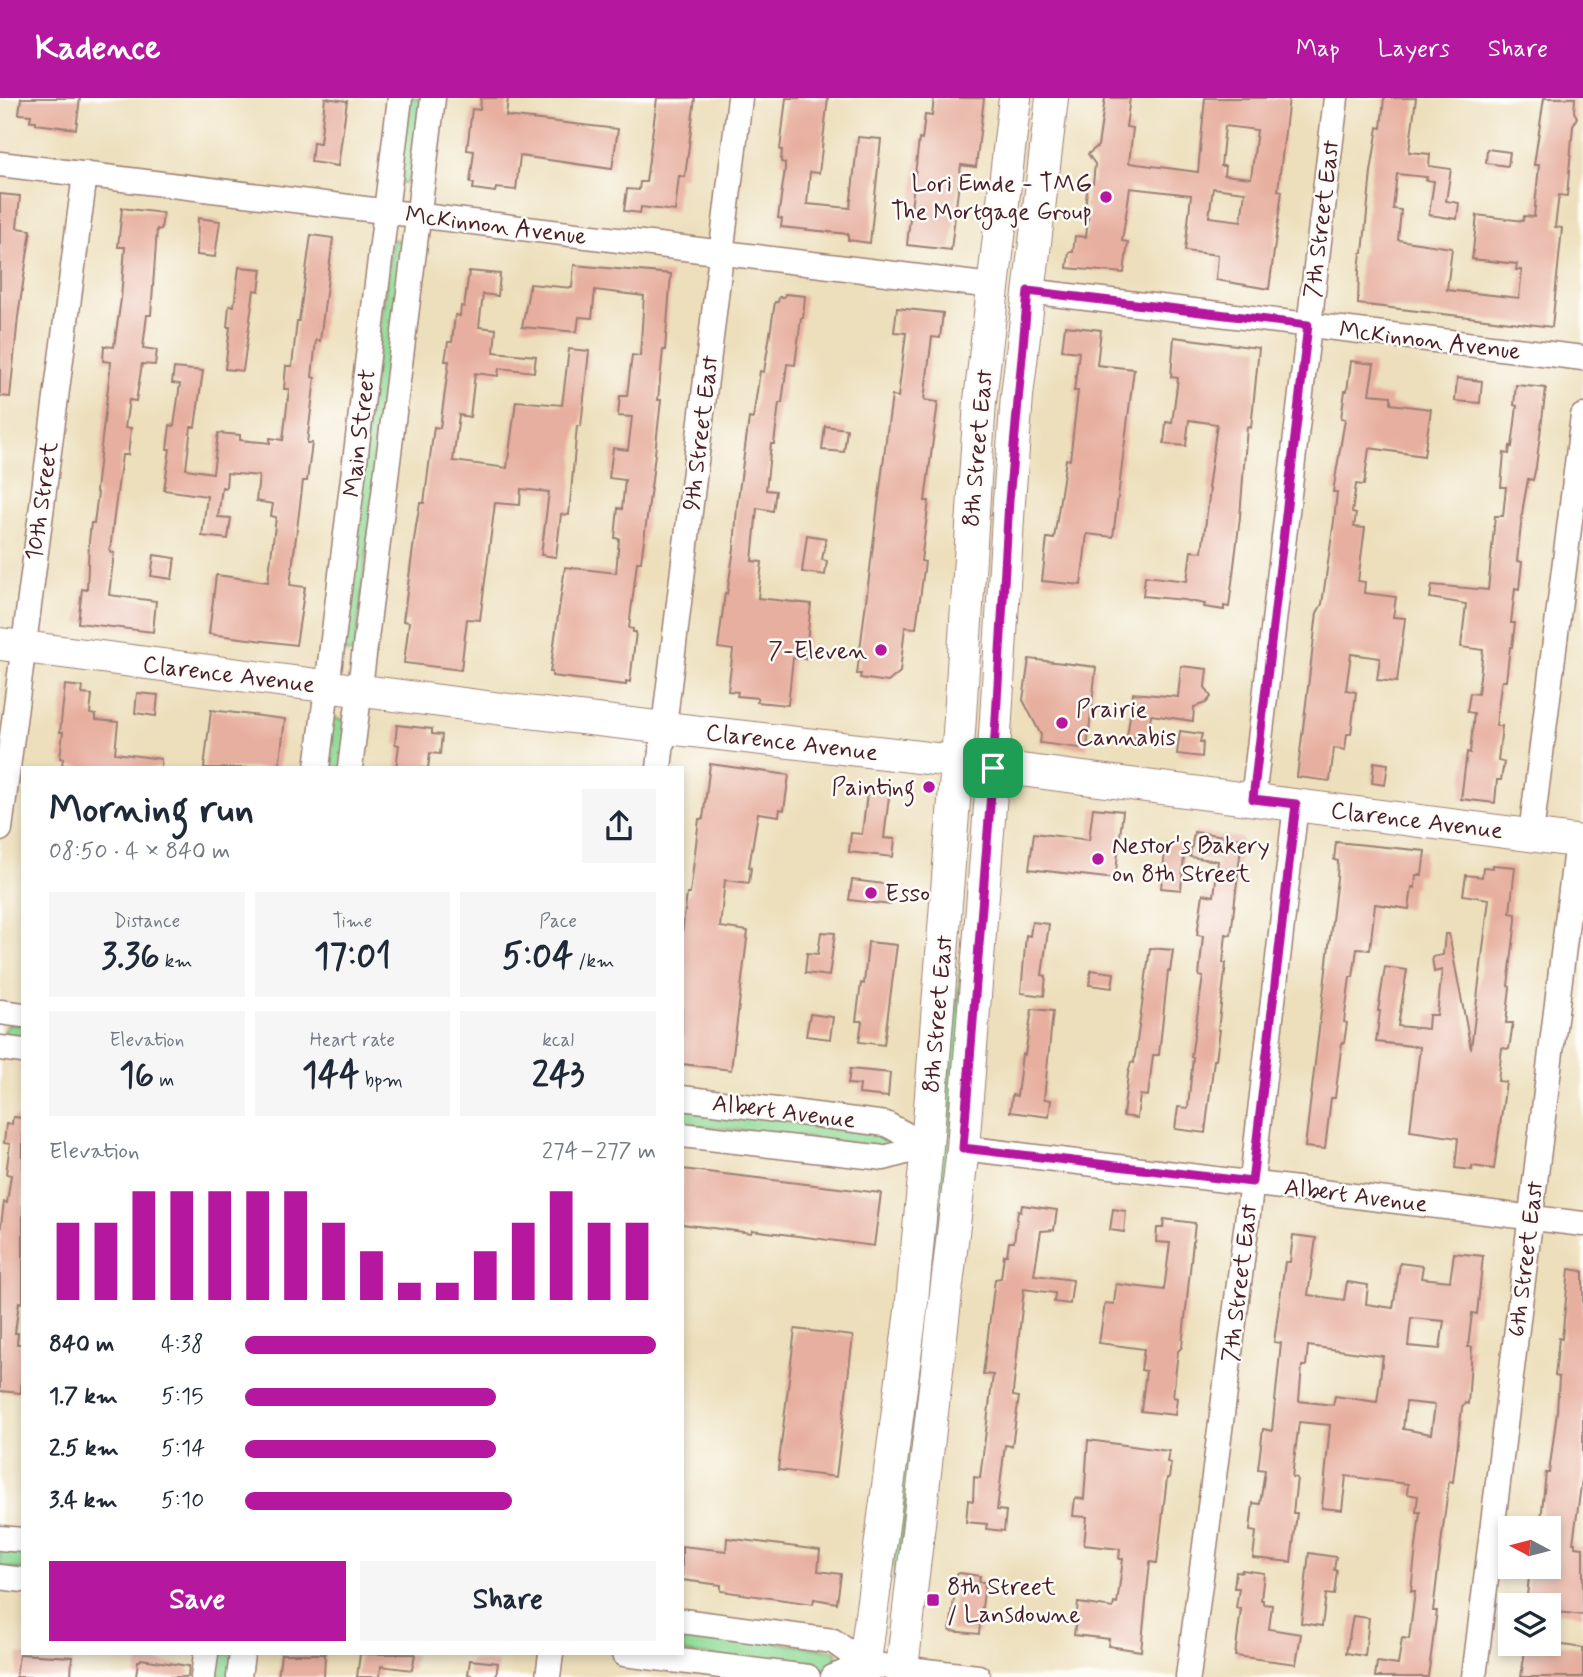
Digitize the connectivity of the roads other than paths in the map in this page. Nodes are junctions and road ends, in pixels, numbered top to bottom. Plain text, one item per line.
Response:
1 (400, 98) edge
2 (433, 98) edge
3 (740, 98) edge
4 (1015, 98) edge
5 (1052, 98) edge
6 (1336, 98) edge
7 (0, 164) edge
8 (85, 174) junction
9 (386, 211) junction
10 (418, 214) junction
11 (721, 252) junction
12 (992, 286) junction
13 (1028, 291) junction
14 (1308, 325) junction
15 (1583, 358) edge
16 (1583, 416) edge
17 (11, 646) edge
18 (327, 687) junction
19 (359, 690) junction
20 (664, 727) junction
21 (957, 762) junction
22 (317, 766) edge
23 (350, 766) edge
24 (659, 766) edge
25 (993, 768) junction
26 (1253, 799) junction
27 (1296, 804) junction
28 (0, 828) edge
29 (1531, 834) junction
30 (1580, 841) edge
31 (0, 1012) edge
32 (21, 1015) edge
33 (0, 1048) edge
34 (21, 1051) edge
35 (684, 1098) edge
36 (684, 1135) edge
37 (927, 1146) junction
38 (963, 1148) junction
39 (1252, 1182) junction
40 (1530, 1218) junction
41 (1583, 1224) edge
42 (0, 1538) edge
43 (21, 1541) edge
44 (0, 1577) edge
45 (21, 1580) edge
46 (684, 1622) edge
47 (206, 1655) edge
48 (242, 1655) edge
49 (551, 1655) edge
50 (632, 1655) edge
51 (864, 1670) edge
52 (902, 1672) edge
53 (203, 1677) edge
54 (239, 1677) edge
55 (548, 1677) edge
56 (808, 1677) edge
57 (833, 1677) edge
58 (978, 1677) edge
59 (1188, 1677) edge
60 (1474, 1677) edge

1 - 9 street, Main Street
2 - 10 street, Main Street
3 - 11 street, 9th Street East
4 - 12 main road, 8th Street East
5 - 13 main road, 8th Street East
6 - 14 street, 7th Street East
7 - 8 street, McKinnon Avenue
8 - 9 street, McKinnon Avenue
8 - 17 street, 10th Street
9 - 10 street, McKinnon Avenue
9 - 18 street, Main Street
10 - 11 street, McKinnon Avenue
10 - 19 street, Main Street
11 - 12 street, McKinnon Avenue
11 - 20 street, 9th Street East
12 - 21 main road, 8th Street East
13 - 14 street, McKinnon Avenue
13 - 25 main road, 8th Street East
14 - 15 street, McKinnon Avenue
14 - 26 street, 7th Street East
16 - 29 street
17 - 18 main road, Clarence Avenue
17 - 28 street, 10th Street
18 - 19 main road, Clarence Avenue
18 - 22 street, Main Street
19 - 20 main road, Clarence Avenue
19 - 23 street, Main Street
20 - 21 main road, Clarence Avenue
20 - 24 street, 9th Street East
21 - 25 main road, Clarence Avenue
21 - 37 main road, 8th Street East
25 - 26 main road, Clarence Avenue
25 - 38 main road, 8th Street East
26 - 27 main road, Clarence Avenue
27 - 29 main road, Clarence Avenue
27 - 39 street, 7th Street East
29 - 30 main road, Clarence Avenue
30 - 40 street, 6th Street East
31 - 32 street
33 - 34 street
35 - 37 street, Albert Avenue
36 - 37 street, Albert Avenue
37 - 51 main road, 8th Street East
38 - 39 street, Albert Avenue
38 - 52 main road, 8th Street East
39 - 40 street, Albert Avenue
39 - 59 street, 7th Street East
40 - 41 street, Albert Avenue
40 - 60 street, 6th Street East
42 - 43 street
44 - 45 street
46 - 51 street
47 - 53 street
48 - 54 street
49 - 55 street
50 - 56 street
51 - 52 street
51 - 57 street
52 - 58 street

